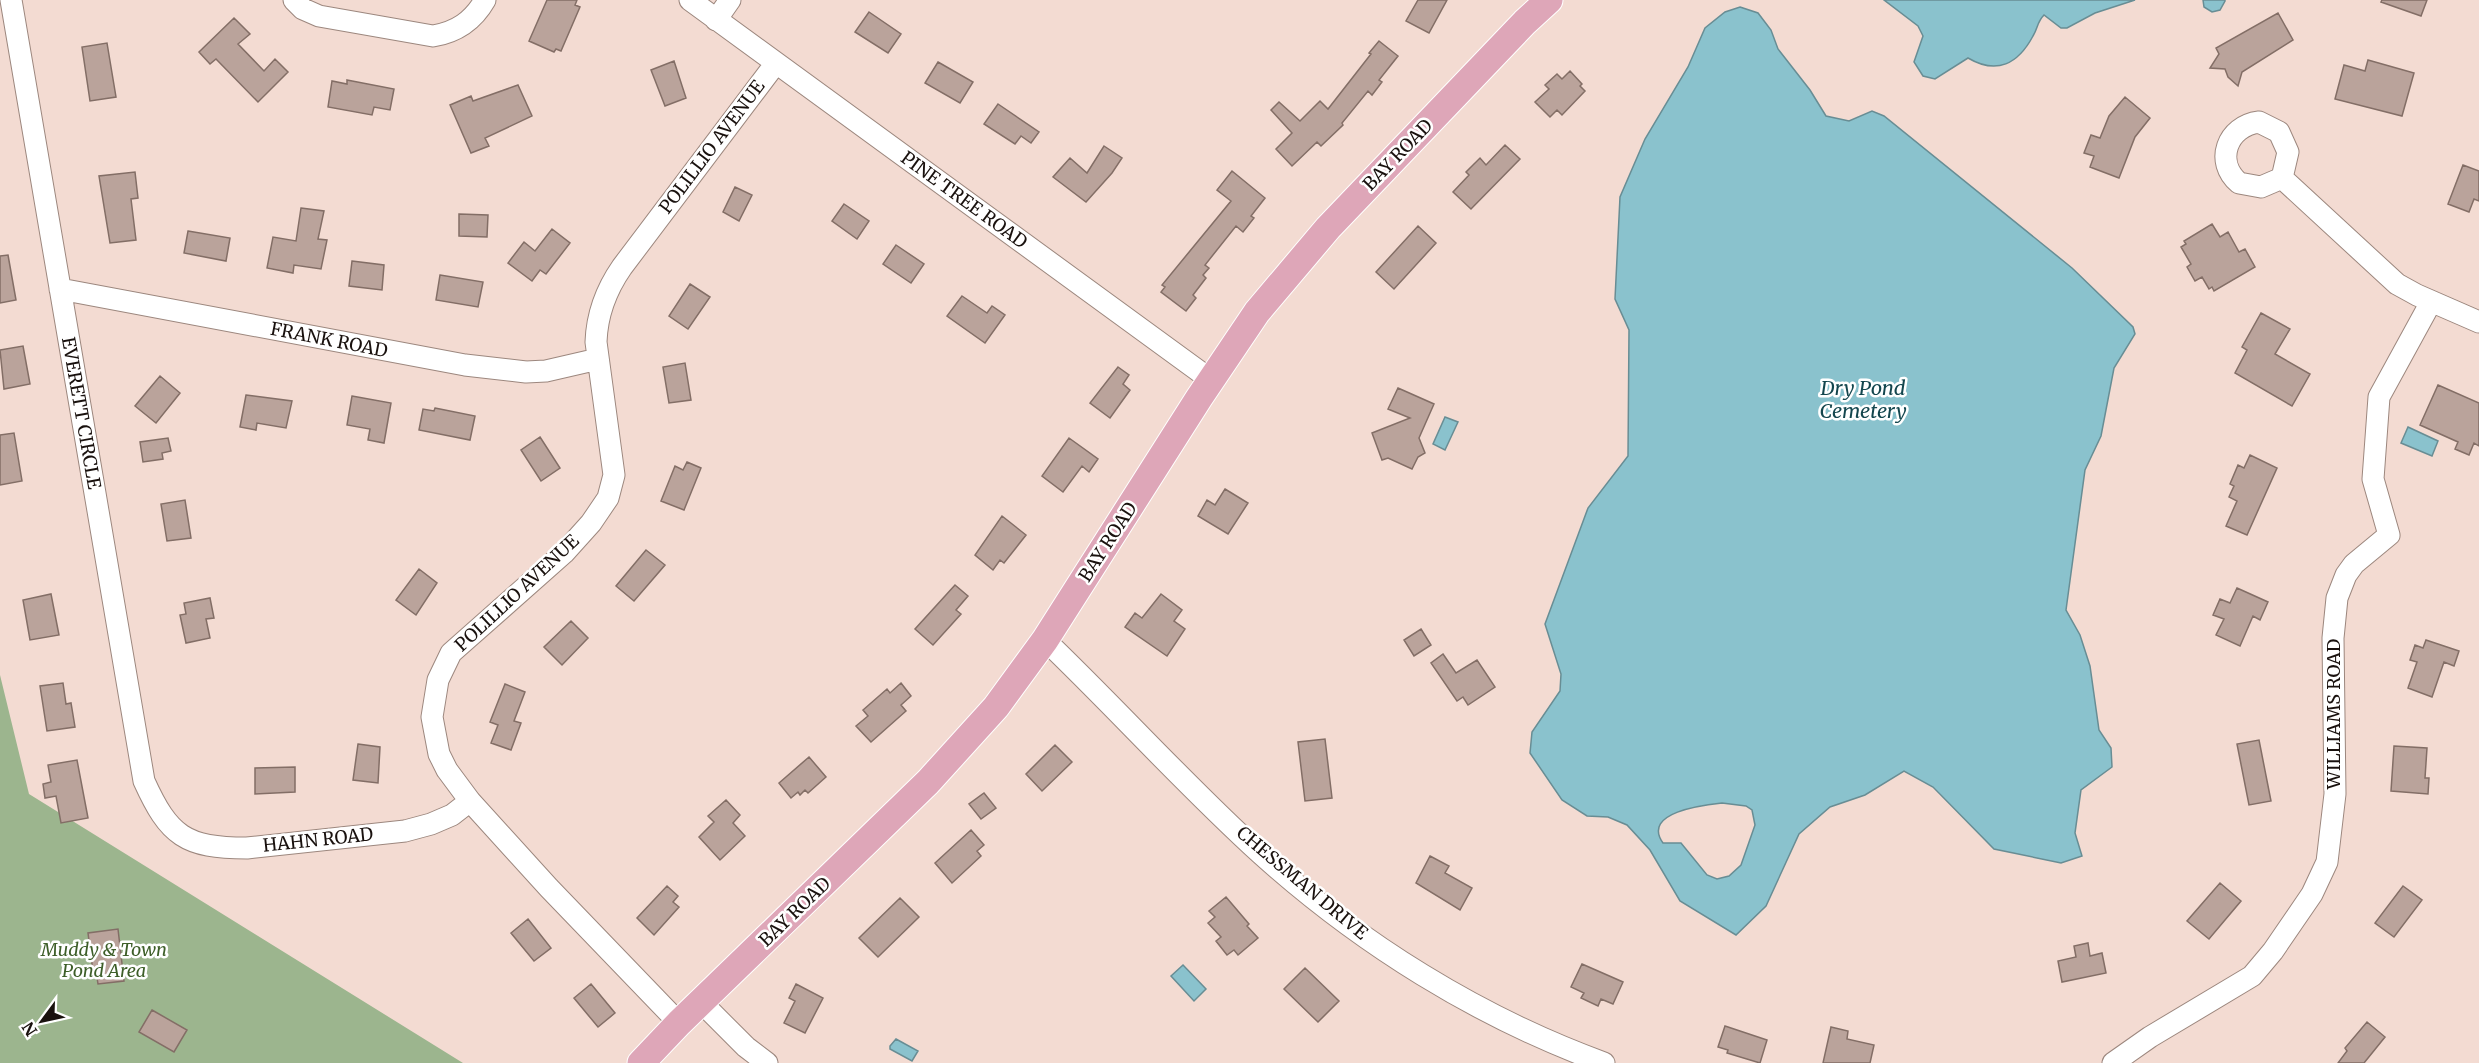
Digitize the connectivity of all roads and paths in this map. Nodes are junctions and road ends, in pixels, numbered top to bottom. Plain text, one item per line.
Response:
1 (10, 0) edge
2 (294, 0) edge
3 (485, 0) edge
4 (690, 0) edge
5 (730, 0) edge
6 (1549, 0) edge
7 (716, 20) junction
8 (776, 63) junction
9 (2282, 178) dead end
10 (60, 290) junction
11 (2431, 302) junction
12 (2479, 322) edge
13 (598, 359) junction
14 (1211, 380) junction
15 (1045, 640) junction
16 (470, 801) junction
17 (165, 822) joint
18 (701, 1002) junction
19 (679, 1023) junction
20 (641, 1063) edge
21 (767, 1063) edge
22 (1604, 1063) edge
23 (2113, 1063) edge

1 - 10 street, EVERETT CIRCLE
2 - 3 street
4 - 7 street, PINE TREE ROAD
5 - 7 street
6 - 14 main road, BAY ROAD
7 - 8 street, PINE TREE ROAD
8 - 13 street, POLILLIO AVENUE
8 - 14 street, PINE TREE ROAD
9 - 11 street
10 - 13 street, FRANK ROAD
10 - 17 street, EVERETT CIRCLE
11 - 12 street
11 - 23 street, WILLIAMS ROAD
13 - 16 street, POLILLIO AVENUE
14 - 15 main road, BAY ROAD
15 - 18 main road, BAY ROAD
15 - 22 street, CHESSMAN DRIVE
16 - 17 street, HAHN ROAD
16 - 19 street, POLILLIO AVENUE
18 - 19 main road, BAY ROAD
18 - 21 street
19 - 20 main road, BAY ROAD

